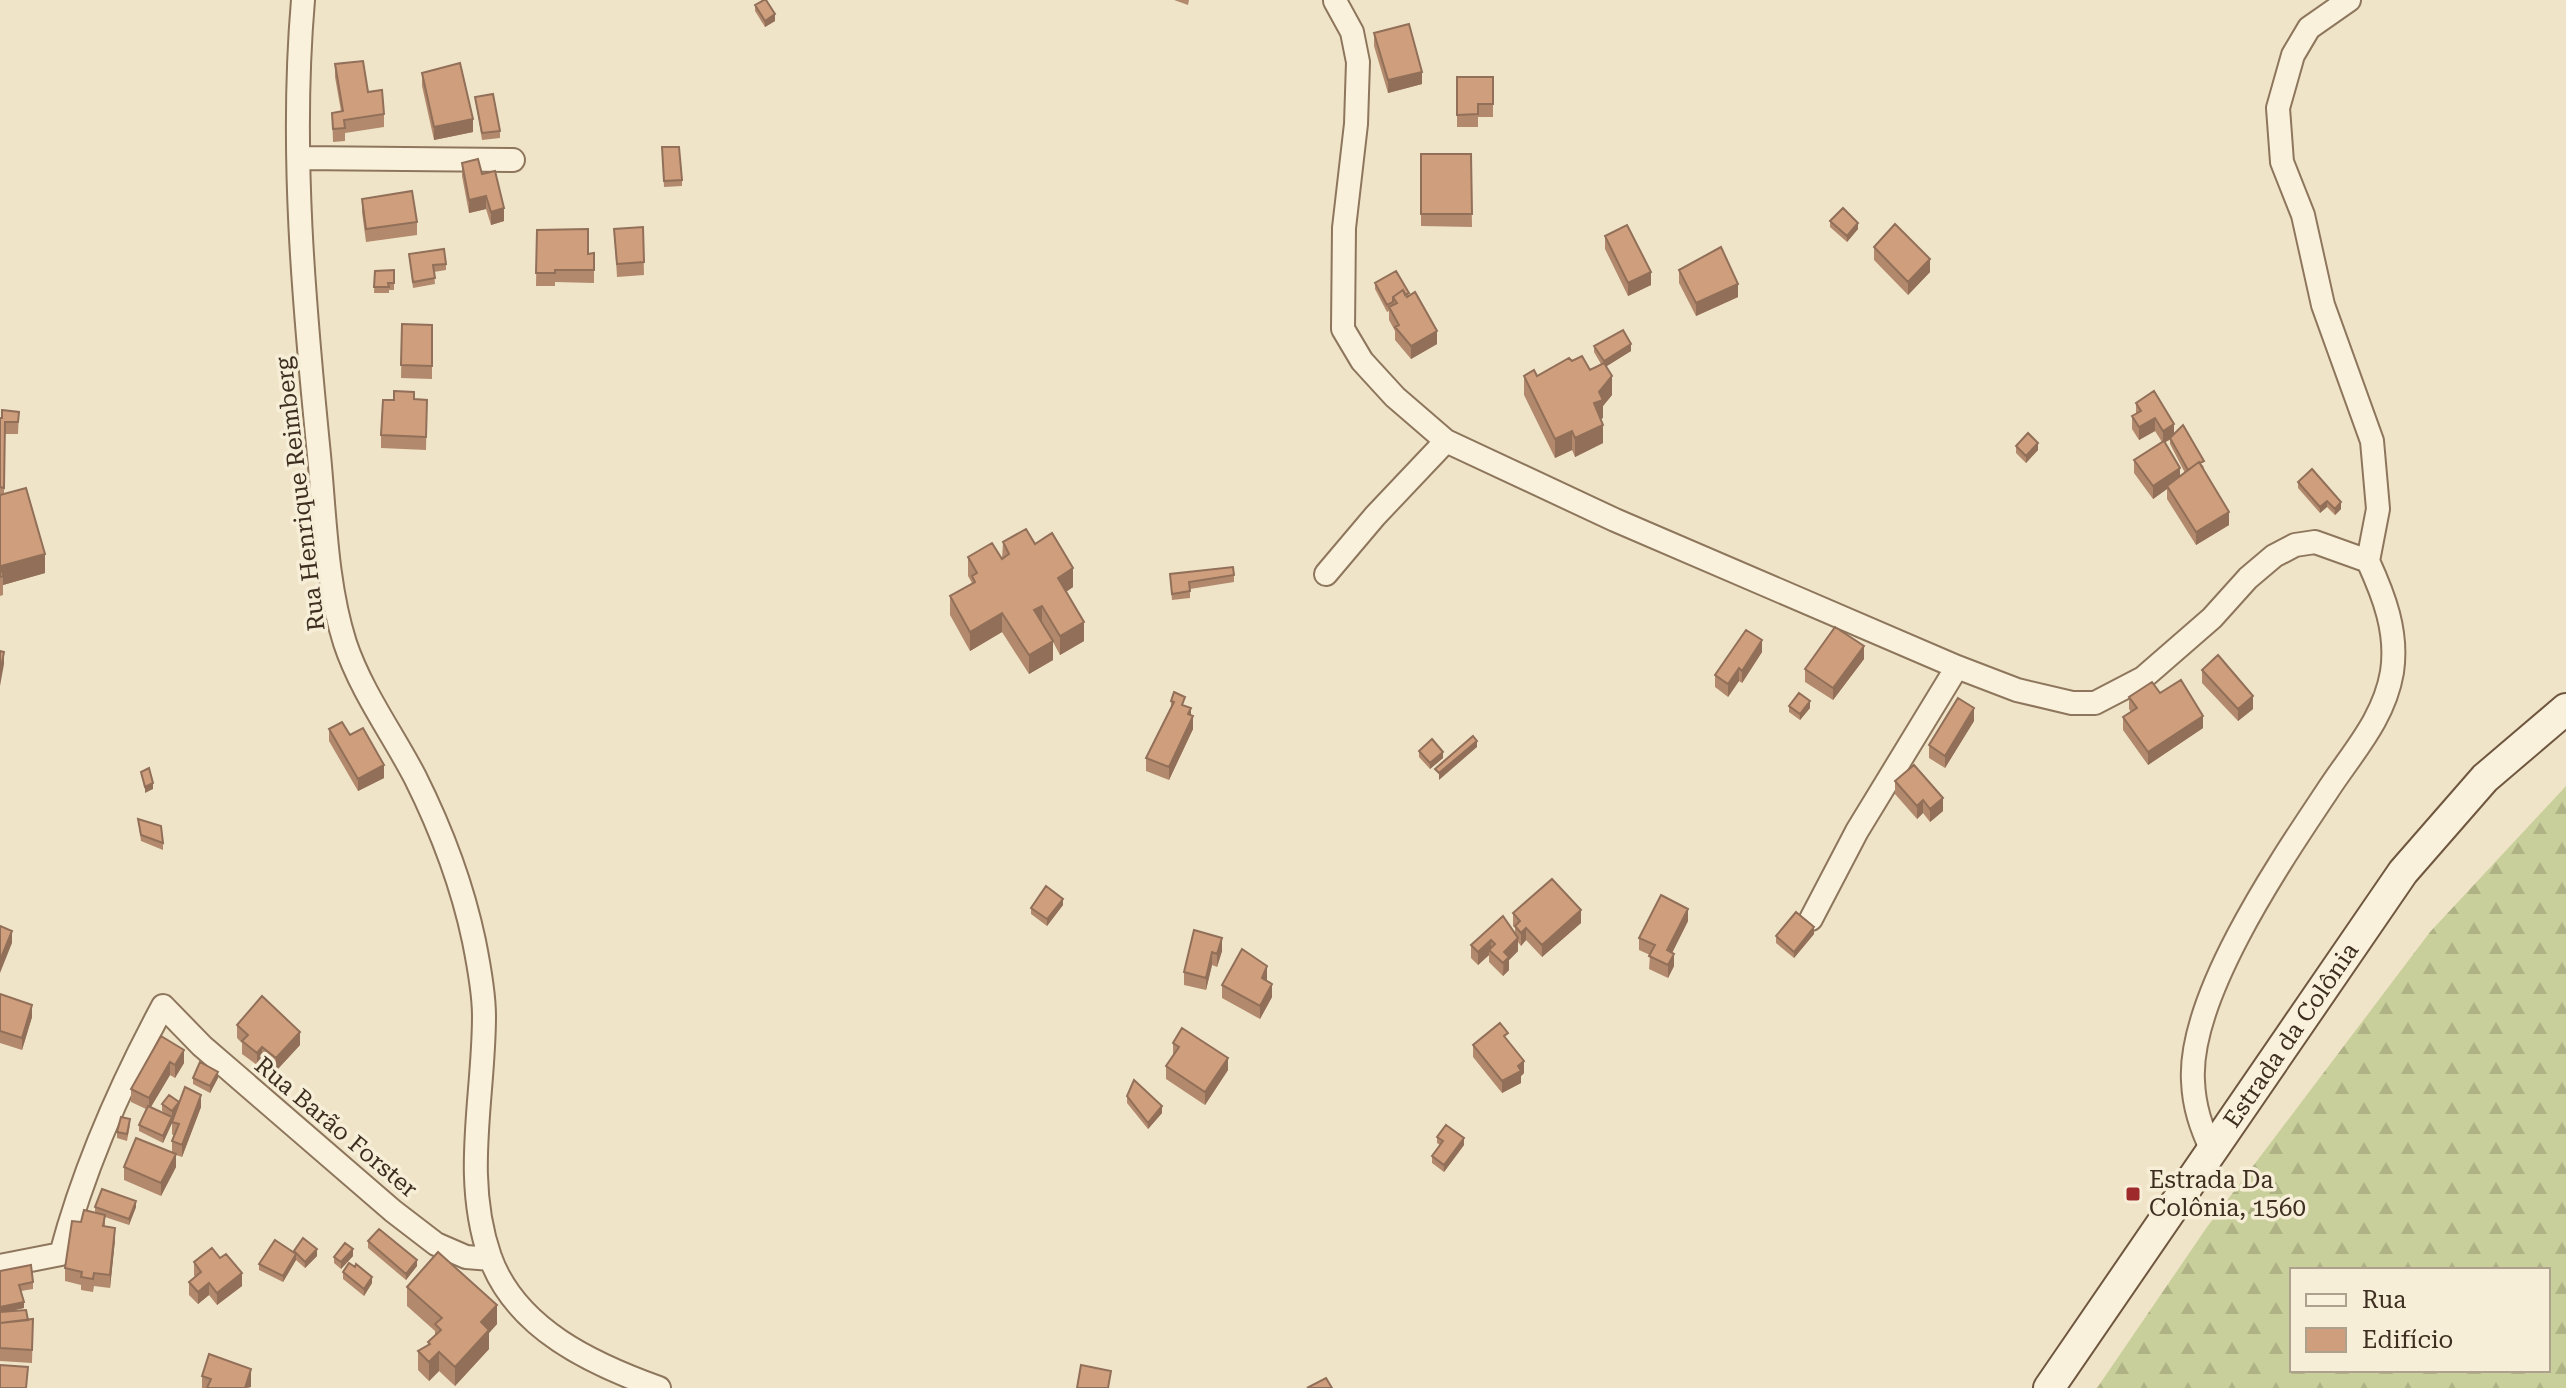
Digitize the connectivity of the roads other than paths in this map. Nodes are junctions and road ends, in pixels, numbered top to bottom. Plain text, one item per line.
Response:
1 (303, 0) edge
2 (2349, 0) edge
3 (1335, 1) edge
4 (300, 158) junction
5 (513, 160) dead end
6 (1446, 441) junction
7 (2368, 561) junction
8 (1326, 574) dead end
9 (1957, 667) junction
10 (2566, 709) edge
11 (1811, 919) dead end
12 (2212, 1151) junction
13 (491, 1259) junction
14 (0, 1266) edge
15 (659, 1388) edge
16 (2049, 1388) edge

1 - 4 street, Rua Henrique Reimberg
2 - 7 street
3 - 6 street
4 - 5 street
4 - 13 street, Rua Henrique Reimberg
6 - 8 street
6 - 9 street
7 - 9 street
7 - 12 street
9 - 11 street
10 - 12 main road, Estrada da Colônia
12 - 16 main road, Estrada da Colônia
13 - 14 street, Rua Barão Forster
13 - 15 street, Rua Henrique Reimberg

